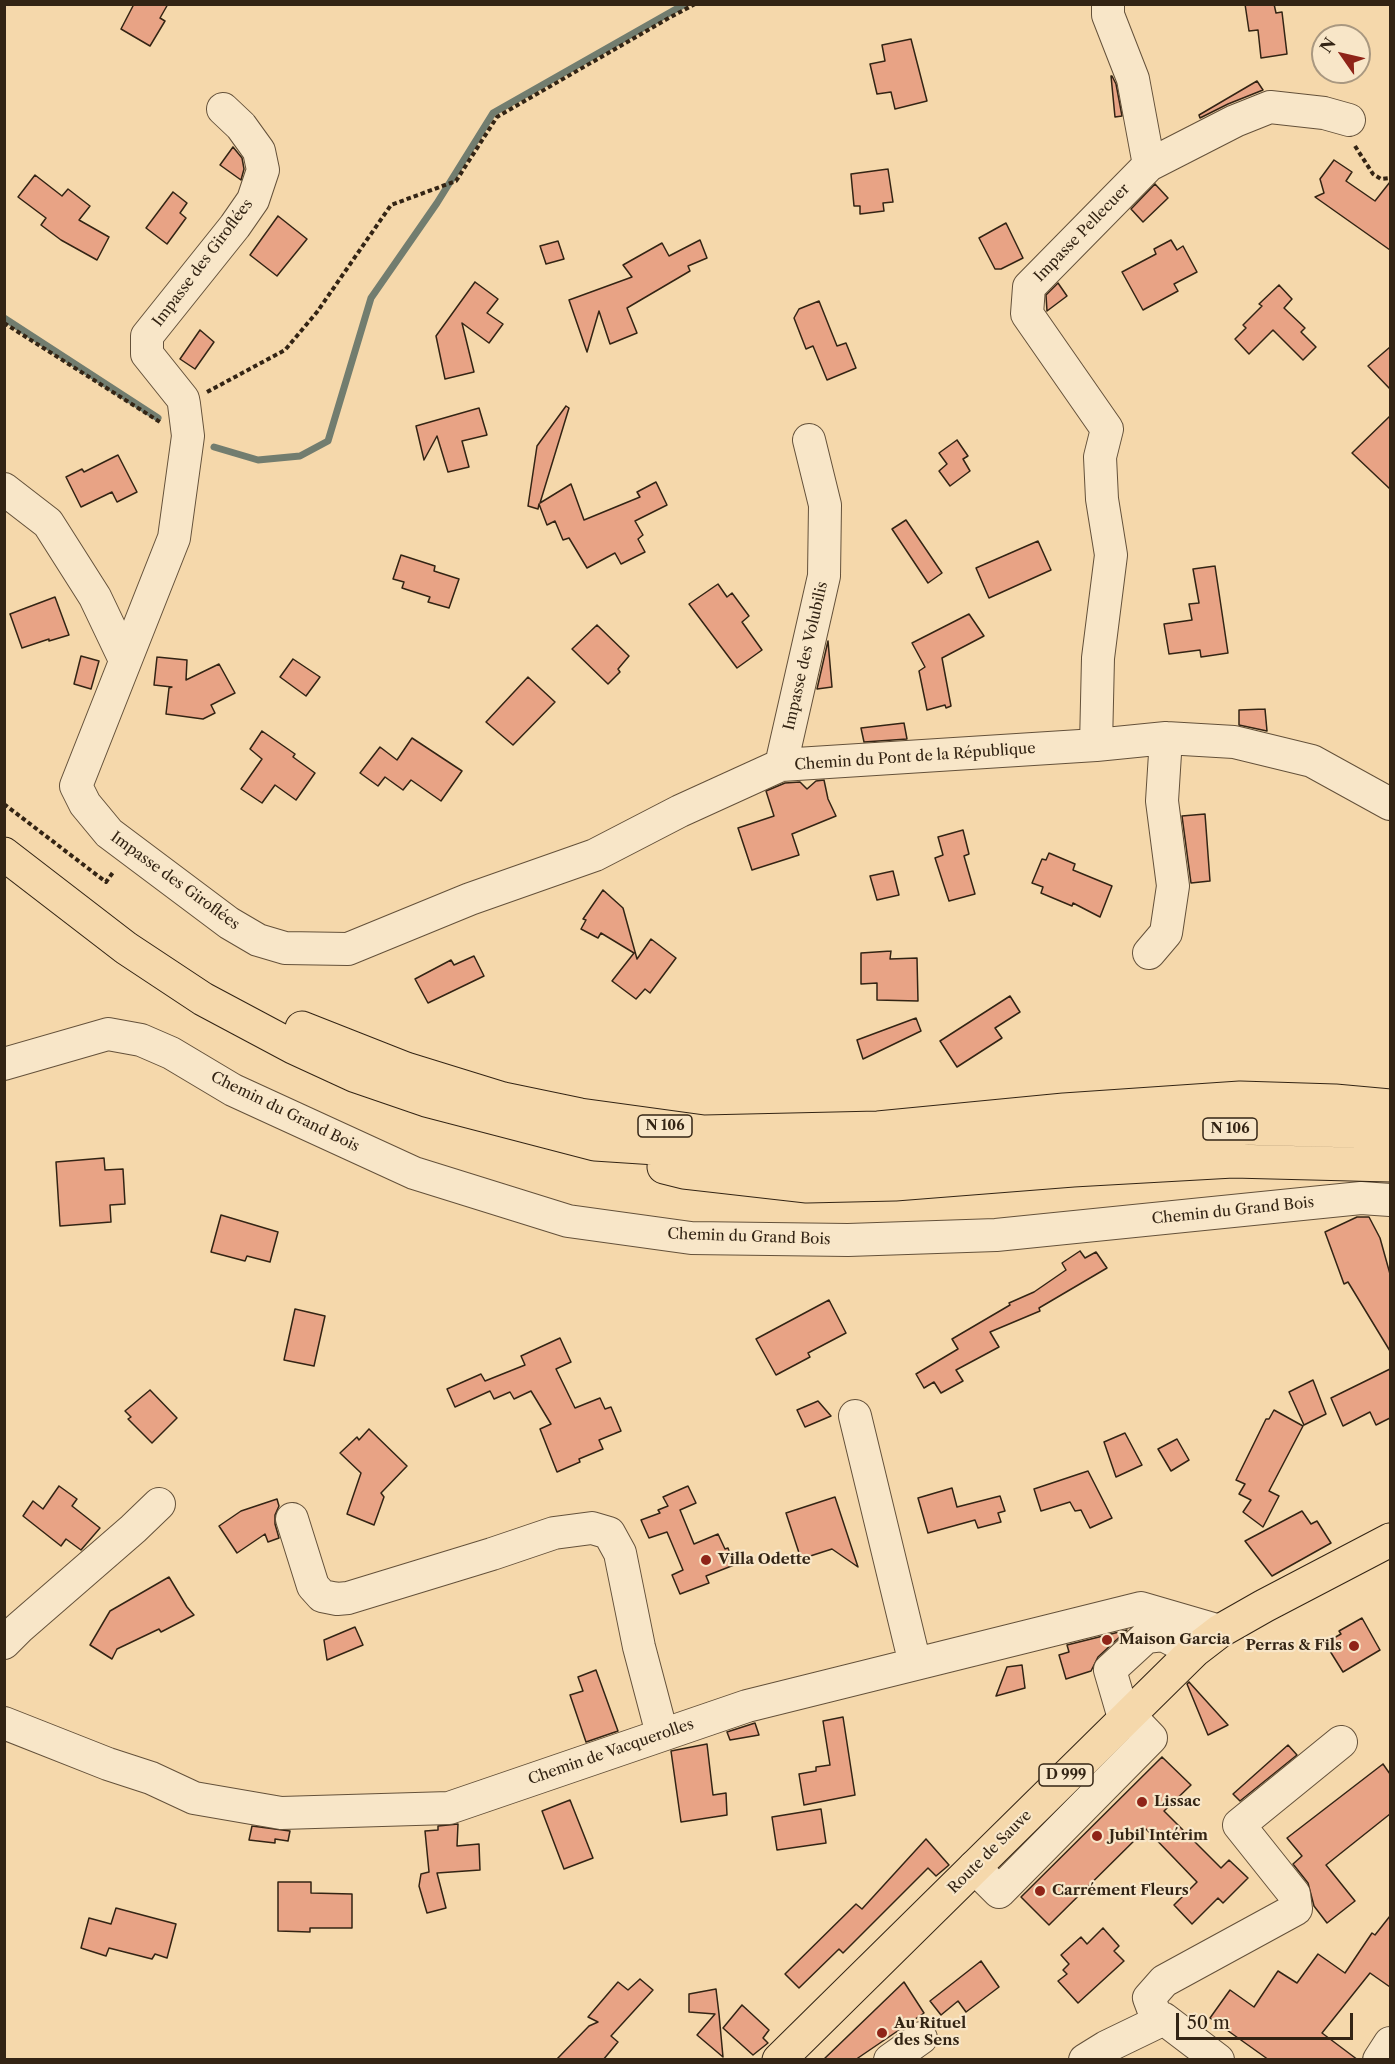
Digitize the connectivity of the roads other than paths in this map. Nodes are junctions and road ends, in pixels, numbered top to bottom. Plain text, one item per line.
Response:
1 (1108, 4) edge
2 (223, 109) dead end
3 (1349, 120) road end
4 (1149, 165) junction
5 (809, 440) dead end
6 (4, 489) edge
7 (125, 660) junction
8 (1166, 738) junction
9 (1096, 745) junction
10 (781, 765) junction
11 (1390, 804) edge
12 (4, 846) edge
13 (4, 854) edge
14 (285, 948) joint
15 (1149, 953) dead end
16 (4, 1064) edge
17 (1390, 1106) edge
18 (1390, 1136) edge
19 (595, 1144) junction
20 (1390, 1165) edge
21 (1390, 1200) edge
22 (855, 1416) dead end
23 (159, 1504) dead end
24 (292, 1519) dead end
25 (1390, 1540) edge
26 (1220, 1631) junction
27 (4, 1643) edge
28 (1194, 1651) junction
29 (915, 1664) junction
30 (1126, 1716) junction
31 (4, 1724) edge
32 (662, 1734) junction
33 (1341, 1742) dead end
34 (1158, 2022) junction
35 (921, 2038) dead end
36 (1390, 2043) edge
37 (779, 2060) edge
38 (890, 2060) edge
39 (1085, 2060) edge
40 (1218, 2060) edge
41 (1379, 2060) edge

1 - 4 street
2 - 7 street, Impasse des Giroflées
3 - 4 street, Impasse Pellecuer
4 - 9 street, Impasse Pellecuer
5 - 10 street, Impasse des Volubilis
6 - 7 street
7 - 14 street, Impasse des Giroflées
8 - 9 street, Chemin du Pont de la République
8 - 11 street, Chemin du Pont de la République
8 - 15 street
9 - 10 street, Chemin du Pont de la République
10 - 14 street, Chemin du Pont de la République
12 - 17 main road, N 106
13 - 19 main road, N 106
16 - 21 street, Chemin du Grand Bois
18 - 19 main road, N 106
19 - 20 main road
22 - 29 street
23 - 27 street
24 - 32 street
25 - 26 main road, Route de Sauve / D 999
26 - 28 main road, Route de Sauve / D 999
26 - 29 street, Chemin de Vacquerolles
28 - 30 main road, Route de Sauve / D 999
28 - 30 street
29 - 32 street, Chemin de Vacquerolles
30 - 37 main road, Route de Sauve / D 999
31 - 32 street, Chemin de Vacquerolles
33 - 34 street
34 - 39 street
34 - 40 street
35 - 38 street
36 - 41 street

